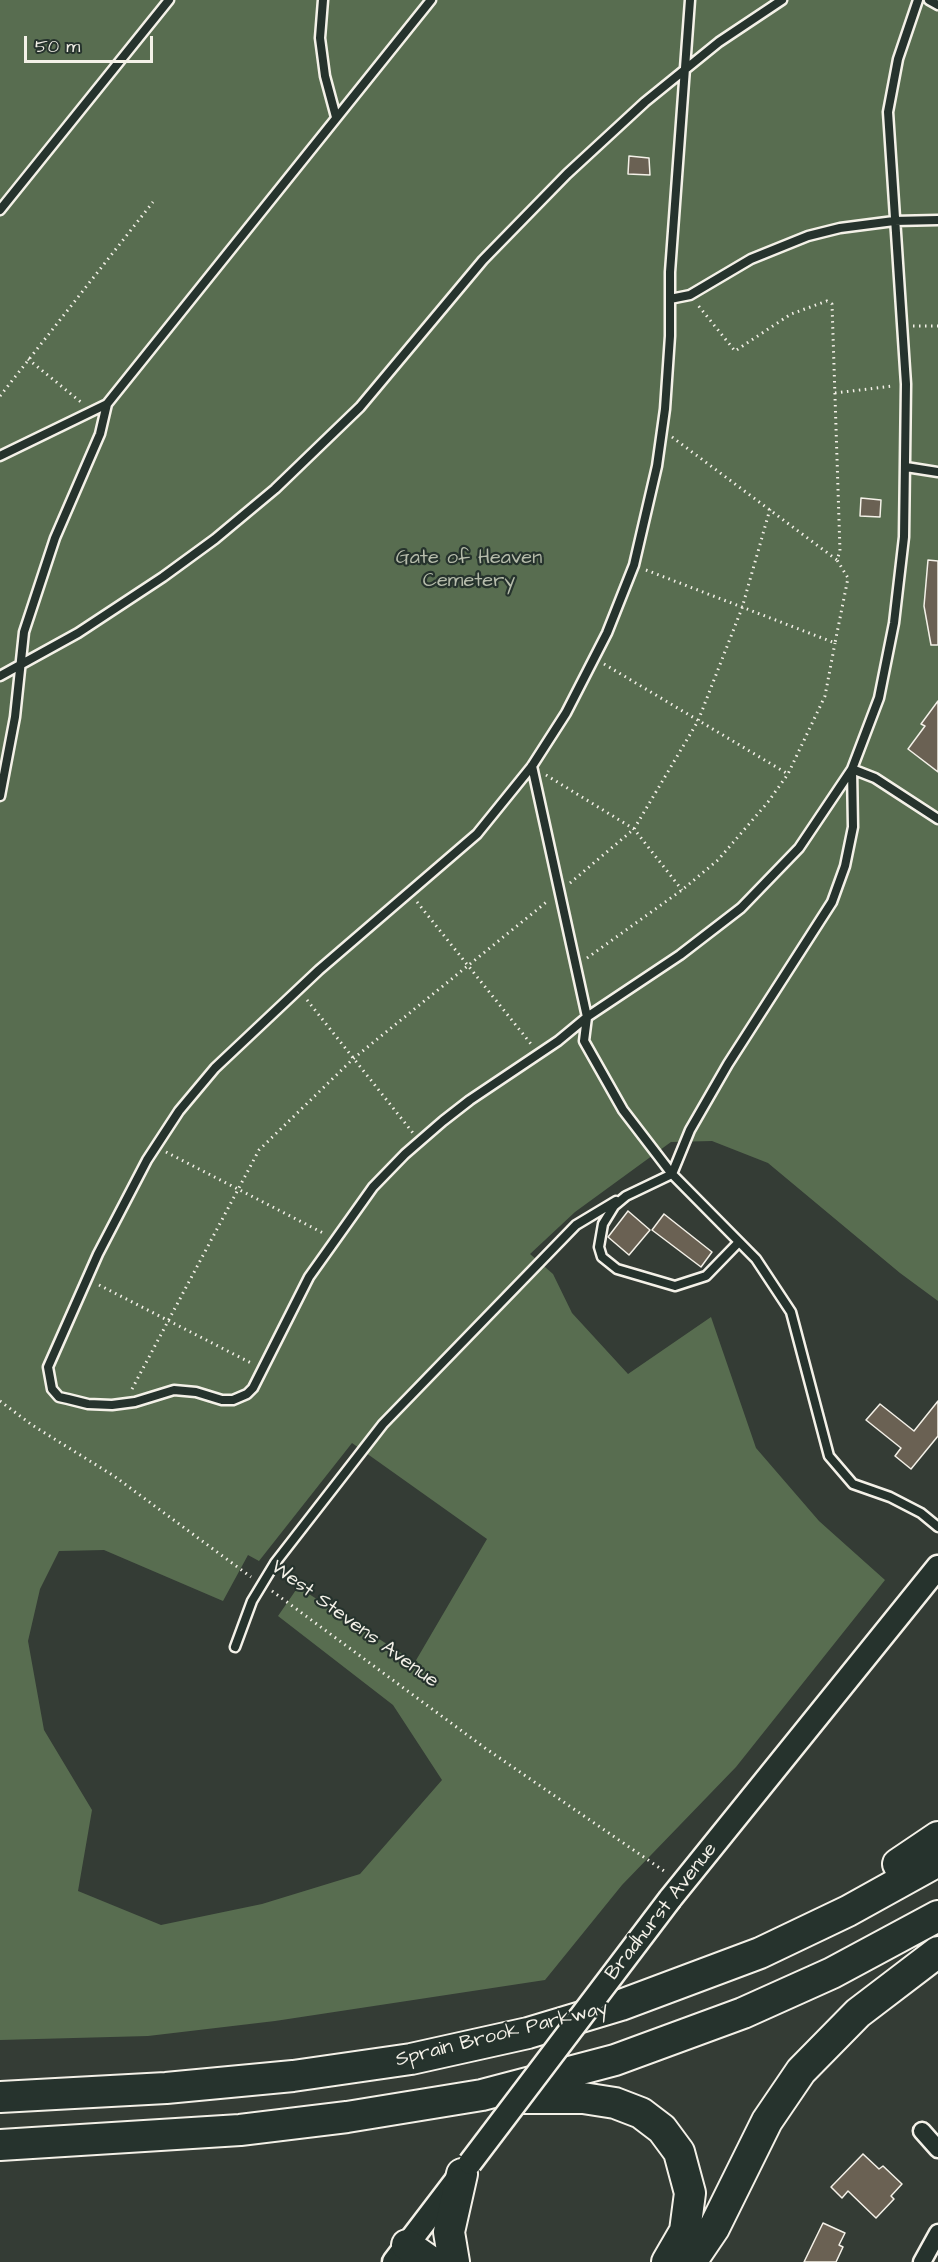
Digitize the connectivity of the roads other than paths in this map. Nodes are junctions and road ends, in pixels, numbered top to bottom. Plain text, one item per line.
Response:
1 (169, 0) edge
2 (323, 0) edge
3 (431, 0) edge
4 (690, 0) edge
5 (782, 0) edge
6 (918, 0) edge
7 (929, 0) edge
8 (938, 5) edge
9 (684, 71) junction
10 (336, 117) junction
11 (0, 210) edge
12 (938, 220) edge
13 (894, 221) junction
14 (670, 299) junction
15 (107, 404) junction
16 (0, 456) edge
17 (906, 467) junction
18 (938, 472) edge
19 (21, 665) junction
20 (0, 676) edge
21 (532, 766) junction
22 (852, 769) junction
23 (0, 796) edge
24 (938, 819) edge
25 (587, 1017) junction
26 (672, 1174) junction
27 (626, 1196) junction
28 (739, 1242) junction
29 (938, 1527) edge
30 (938, 1567) edge
31 (235, 1647) dead end
32 (938, 1837) edge
33 (938, 1861) edge
34 (938, 1916) edge
35 (801, 1934) junction
36 (938, 1952) edge
37 (0, 2097) edge
38 (464, 2098) junction
39 (922, 2131) dead end
40 (0, 2145) edge
41 (938, 2149) edge
42 (466, 2168) junction
43 (938, 2234) edge
44 (398, 2258) edge
45 (431, 2262) edge
46 (454, 2262) edge
47 (668, 2262) edge
48 (691, 2262) edge
49 (922, 2262) edge

1 - 11 lane
2 - 10 lane
3 - 10 lane
4 - 9 lane
5 - 9 lane
6 - 13 lane
7 - 8 lane
9 - 14 lane
9 - 19 lane
10 - 15 lane
12 - 13 lane
13 - 14 lane
13 - 17 lane
14 - 21 lane
15 - 16 lane
15 - 19 lane
17 - 18 lane
17 - 22 lane
19 - 20 lane
19 - 23 lane
21 - 25 lane
21 - 25 lane
22 - 24 lane
22 - 25 lane
22 - 26 lane
25 - 26 lane
26 - 27 lane
26 - 28 lane
27 - 28 lane
27 - 31 lane
28 - 29 lane
30 - 42 main road, Bradhurst Avenue, bridge
32 - 35 highway
33 - 35 highway, Sprain Brook Parkway
34 - 38 highway
35 - 37 highway, Sprain Brook Parkway
36 - 48 highway
38 - 40 highway
38 - 47 highway
39 - 41 street
42 - 44 main road, Bradhurst Avenue
42 - 46 highway
43 - 49 street
44 - 45 highway

